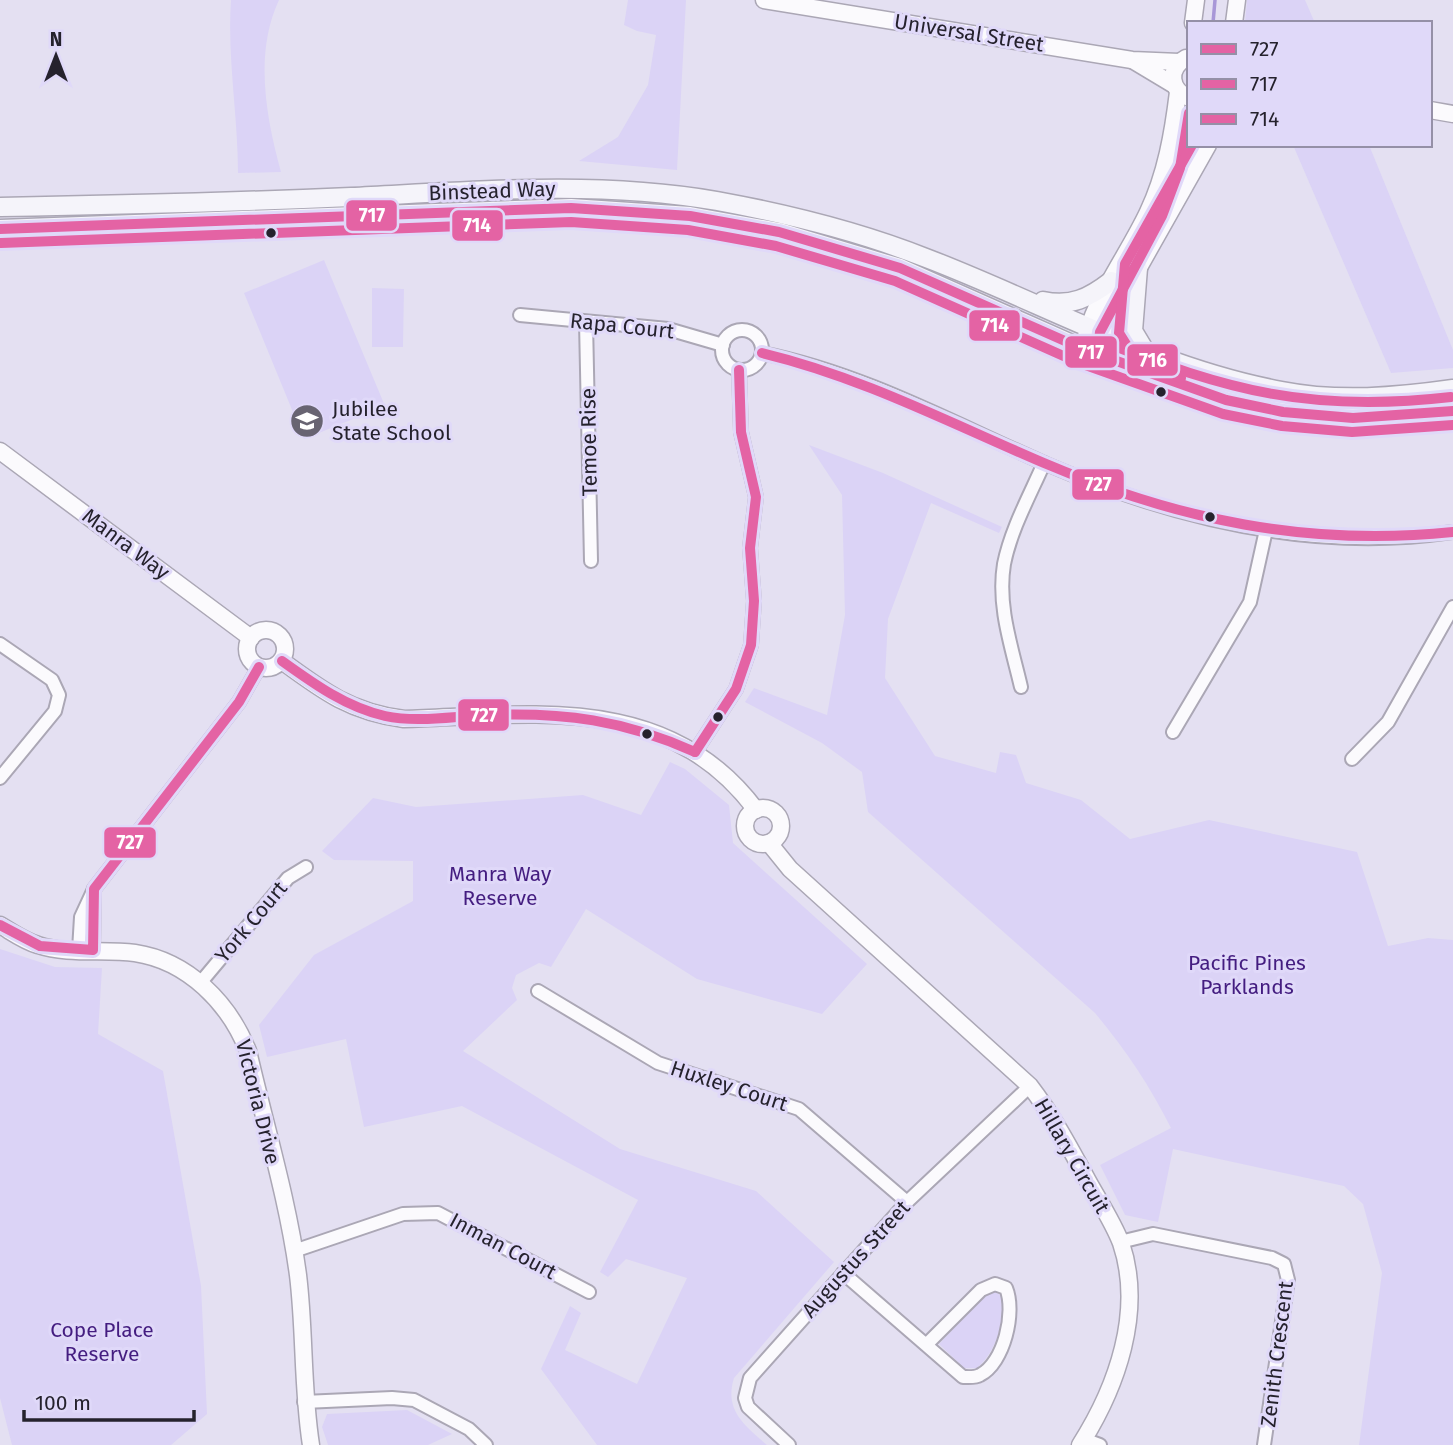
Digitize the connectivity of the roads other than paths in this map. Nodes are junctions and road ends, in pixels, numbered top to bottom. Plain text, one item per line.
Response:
1 (764, 0) edge
2 (1196, 0) edge
3 (1237, 0) edge
4 (1193, 21) edge
5 (1234, 21) edge
6 (1186, 57) edge
7 (1132, 60) junction
8 (1180, 92) edge
9 (1432, 110) edge
10 (1453, 114) edge
11 (1207, 147) edge
12 (0, 207) edge
13 (0, 229) edge
14 (1138, 268) junction
15 (1111, 281) junction
16 (1012, 293) junction
17 (520, 315) dead end
18 (586, 322) junction
19 (1094, 329) junction
20 (723, 345) junction
21 (1083, 349) junction
22 (1145, 351) junction
23 (762, 354) junction
24 (739, 370) junction
25 (1453, 388) edge
26 (1453, 411) edge
27 (0, 451) edge
28 (1044, 463) junction
29 (1266, 530) junction
30 (1453, 532) edge
31 (591, 561) dead end
32 (1453, 607) edge
33 (251, 638) junction
34 (0, 643) edge
35 (282, 661) junction
36 (259, 667) junction
37 (1021, 687) dead end
38 (1173, 732) dead end
39 (695, 752) junction
40 (1352, 759) dead end
41 (0, 778) edge
42 (756, 810) junction
43 (769, 843) junction
44 (306, 867) dead end
45 (0, 925) edge
46 (86, 950) junction
47 (201, 982) junction
48 (538, 991) dead end
49 (1030, 1086) junction
50 (907, 1202) junction
51 (1120, 1242) junction
52 (294, 1251) junction
53 (843, 1273) junction
54 (589, 1292) dead end
55 (926, 1345) junction
56 (304, 1402) junction
57 (1088, 1443) edge
58 (311, 1445) edge
59 (486, 1445) edge
60 (789, 1445) edge
61 (1264, 1445) edge

1 - 7 street, Universal Street
2 - 4 street
3 - 5 street
6 - 7 street, Universal Street
6 - 8 street
7 - 8 street, Universal Street
8 - 15 street
9 - 10 street
11 - 14 street
12 - 16 main road, Binstead Way
13 - 21 main road, Binstead Way
14 - 19 street
14 - 22 main road
15 - 16 main road
15 - 19 street
16 - 19 main road, Binstead Way
17 - 18 street, Rapa Court
18 - 20 street, Rapa Court
18 - 31 street, Temoe Rise
19 - 21 street
19 - 22 main road, Binstead Way
20 - 23 street
20 - 24 street
21 - 26 main road, Binstead Way
22 - 25 main road, Binstead Way
23 - 24 street
23 - 28 street
24 - 39 street
27 - 33 street, Manra Way
28 - 29 street
28 - 37 street
29 - 30 street
29 - 38 street
32 - 40 street
33 - 35 street
33 - 36 street
34 - 41 street
35 - 36 street
35 - 39 street
36 - 46 street
39 - 42 street
42 - 43 street
42 - 43 street
43 - 49 street, Hillary Circuit
44 - 47 street, York Court
45 - 46 street, Victoria Drive
46 - 47 street, Victoria Drive
47 - 52 street, Victoria Drive
48 - 50 street, Huxley Court
49 - 50 street, Augustus Street
49 - 51 street, Hillary Circuit
50 - 53 street, Augustus Street
51 - 57 street, Hillary Circuit
51 - 61 street, Zenith Crescent
52 - 54 street, Inman Court
52 - 56 street, Victoria Drive
53 - 55 street
53 - 60 street, Augustus Street
55 - 55 street
56 - 58 street, Victoria Drive
56 - 59 street

